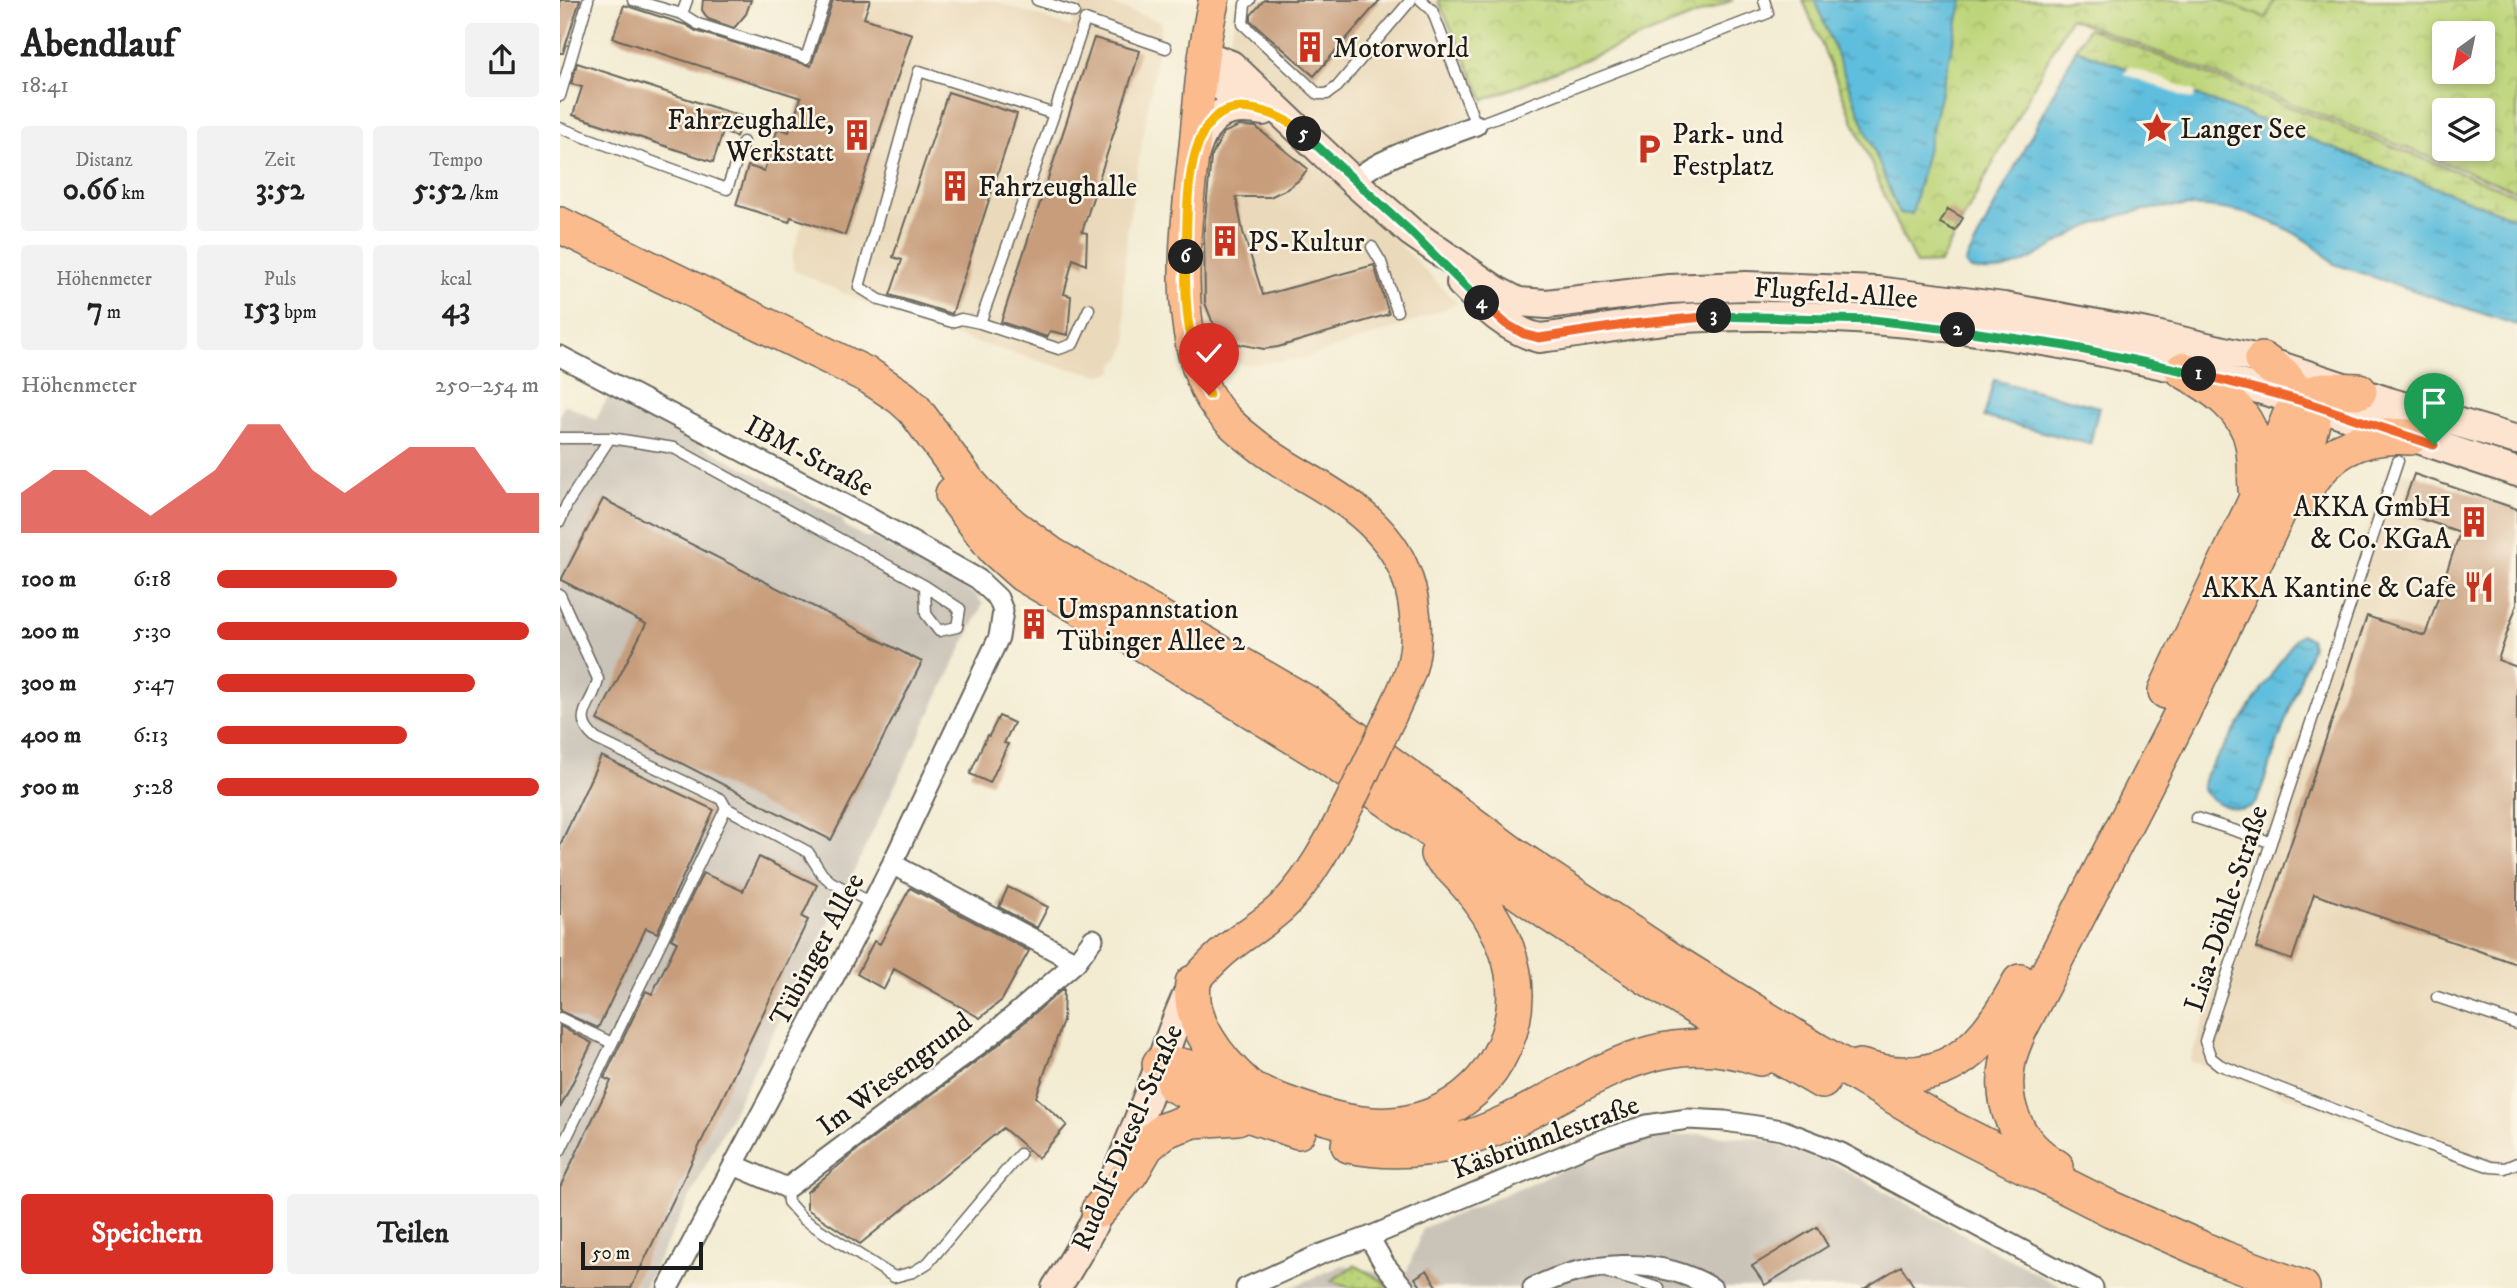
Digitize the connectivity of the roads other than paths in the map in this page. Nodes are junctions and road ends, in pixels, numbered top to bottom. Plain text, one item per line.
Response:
1 (588, 0) edge
2 (632, 0) edge
3 (687, 0) edge
4 (824, 0) edge
5 (1037, 0) edge
6 (1214, 0) edge
7 (1250, 0) edge
8 (1411, 0) edge
9 (1421, 0) edge
10 (1764, 0) edge
11 (1074, 12) dead end
12 (682, 14) junction
13 (1166, 48) dead end
14 (1204, 64) junction
15 (560, 96) edge
16 (1266, 111) junction
17 (1054, 114) junction
18 (1476, 125) junction
19 (1296, 127) junction
20 (560, 128) edge
21 (743, 142) dead end
22 (1193, 159) junction
23 (1353, 181) junction
24 (560, 225) edge
25 (1411, 232) junction
26 (560, 243) edge
27 (1372, 247) dead end
28 (1090, 309) dead end
29 (1397, 311) dead end
30 (980, 323) junction
31 (560, 356) edge
32 (2262, 360) junction
33 (2183, 370) junction
34 (2359, 391) junction
35 (2302, 401) junction
36 (560, 438) edge
37 (610, 438) junction
38 (2517, 440) edge
39 (2404, 449) junction
40 (2517, 472) edge
41 (2257, 498) junction
42 (560, 521) edge
43 (925, 586) junction
44 (560, 595) edge
45 (1002, 630) joint
46 (2181, 715) junction
47 (1326, 756) junction
48 (726, 808) junction
49 (2196, 818) dead end
50 (2270, 842) junction
51 (892, 864) junction
52 (872, 903) junction
53 (1093, 939) dead end
54 (1076, 962) junction
55 (1193, 984) junction
56 (2437, 997) dead end
57 (560, 1018) edge
58 (2517, 1024) edge
59 (612, 1043) junction
60 (1817, 1051) junction
61 (1159, 1068) junction
62 (1854, 1098) junction
63 (1252, 1103) junction
64 (560, 1151) edge
65 (1020, 1154) dead end
66 (2517, 1163) edge
67 (734, 1165) junction
68 (786, 1188) junction
69 (1099, 1210) junction
70 (1368, 1237) junction
71 (1591, 1268) junction
72 (2228, 1273) edge
73 (668, 1288) edge
74 (1056, 1288) edge
75 (1246, 1288) edge
76 (1404, 1288) edge
77 (1533, 1288) edge
78 (1658, 1288) edge
79 (1712, 1288) edge
80 (2093, 1288) edge
81 (2302, 1288) edge

1 - 15 lane
2 - 12 lane
3 - 12 lane
4 - 12 lane
5 - 11 lane
6 - 14 main road
7 - 8 lane
9 - 18 lane
10 - 18 lane
13 - 17 lane
14 - 16 main road, Flugfeld-Allee
14 - 19 main road, Flugfeld-Allee
14 - 22 main road
16 - 19 main road, Flugfeld-Allee
16 - 22 main road
17 - 30 lane
17 - 30 lane
18 - 23 street
19 - 23 main road, Flugfeld-Allee
20 - 21 lane
22 - 55 main road, bridge
23 - 25 main road, Flugfeld-Allee
24 - 60 highway
25 - 32 main road, Flugfeld-Allee
25 - 33 main road, Flugfeld-Allee
26 - 47 highway
27 - 29 lane
28 - 30 lane
31 - 45 street, IBM-Straße
32 - 34 main road, Flugfeld-Allee
32 - 35 highway
33 - 35 main road, Flugfeld-Allee
33 - 41 highway
34 - 35 highway
34 - 38 main road, Flugfeld-Allee
35 - 39 main road, Flugfeld-Allee
35 - 41 highway
35 - 46 highway
36 - 37 lane
37 - 42 lane
37 - 43 lane
39 - 40 main road, Flugfeld-Allee
39 - 46 highway
39 - 50 lane, Lisa-Döhle-Straße
41 - 60 highway
43 - 43 lane
44 - 48 lane
45 - 51 street, Tübinger Allee
46 - 72 highway
47 - 62 highway
47 - 63 highway
48 - 52 lane
48 - 59 lane
49 - 50 lane
50 - 66 lane, Lisa-Döhle-Straße
51 - 52 street, Tübinger Allee
51 - 54 street
52 - 67 street, Tübinger Allee
53 - 54 street, Im Wiesengrund
54 - 68 street, Im Wiesengrund
55 - 61 main road, Rudolf-Diesel-Straße
55 - 63 highway
56 - 58 lane
57 - 59 lane
59 - 64 lane
60 - 72 highway
61 - 63 highway
61 - 69 main road, Rudolf-Diesel-Straße
62 - 63 highway
62 - 72 highway
63 - 69 highway
65 - 68 lane
67 - 68 street
67 - 73 street, Tübinger Allee
69 - 74 main road, Rudolf-Diesel-Straße
70 - 75 street, Käsbrünnlestraße
70 - 76 street
70 - 80 street, Käsbrünnlestraße
71 - 77 street
71 - 78 lane
71 - 79 street
72 - 81 highway

